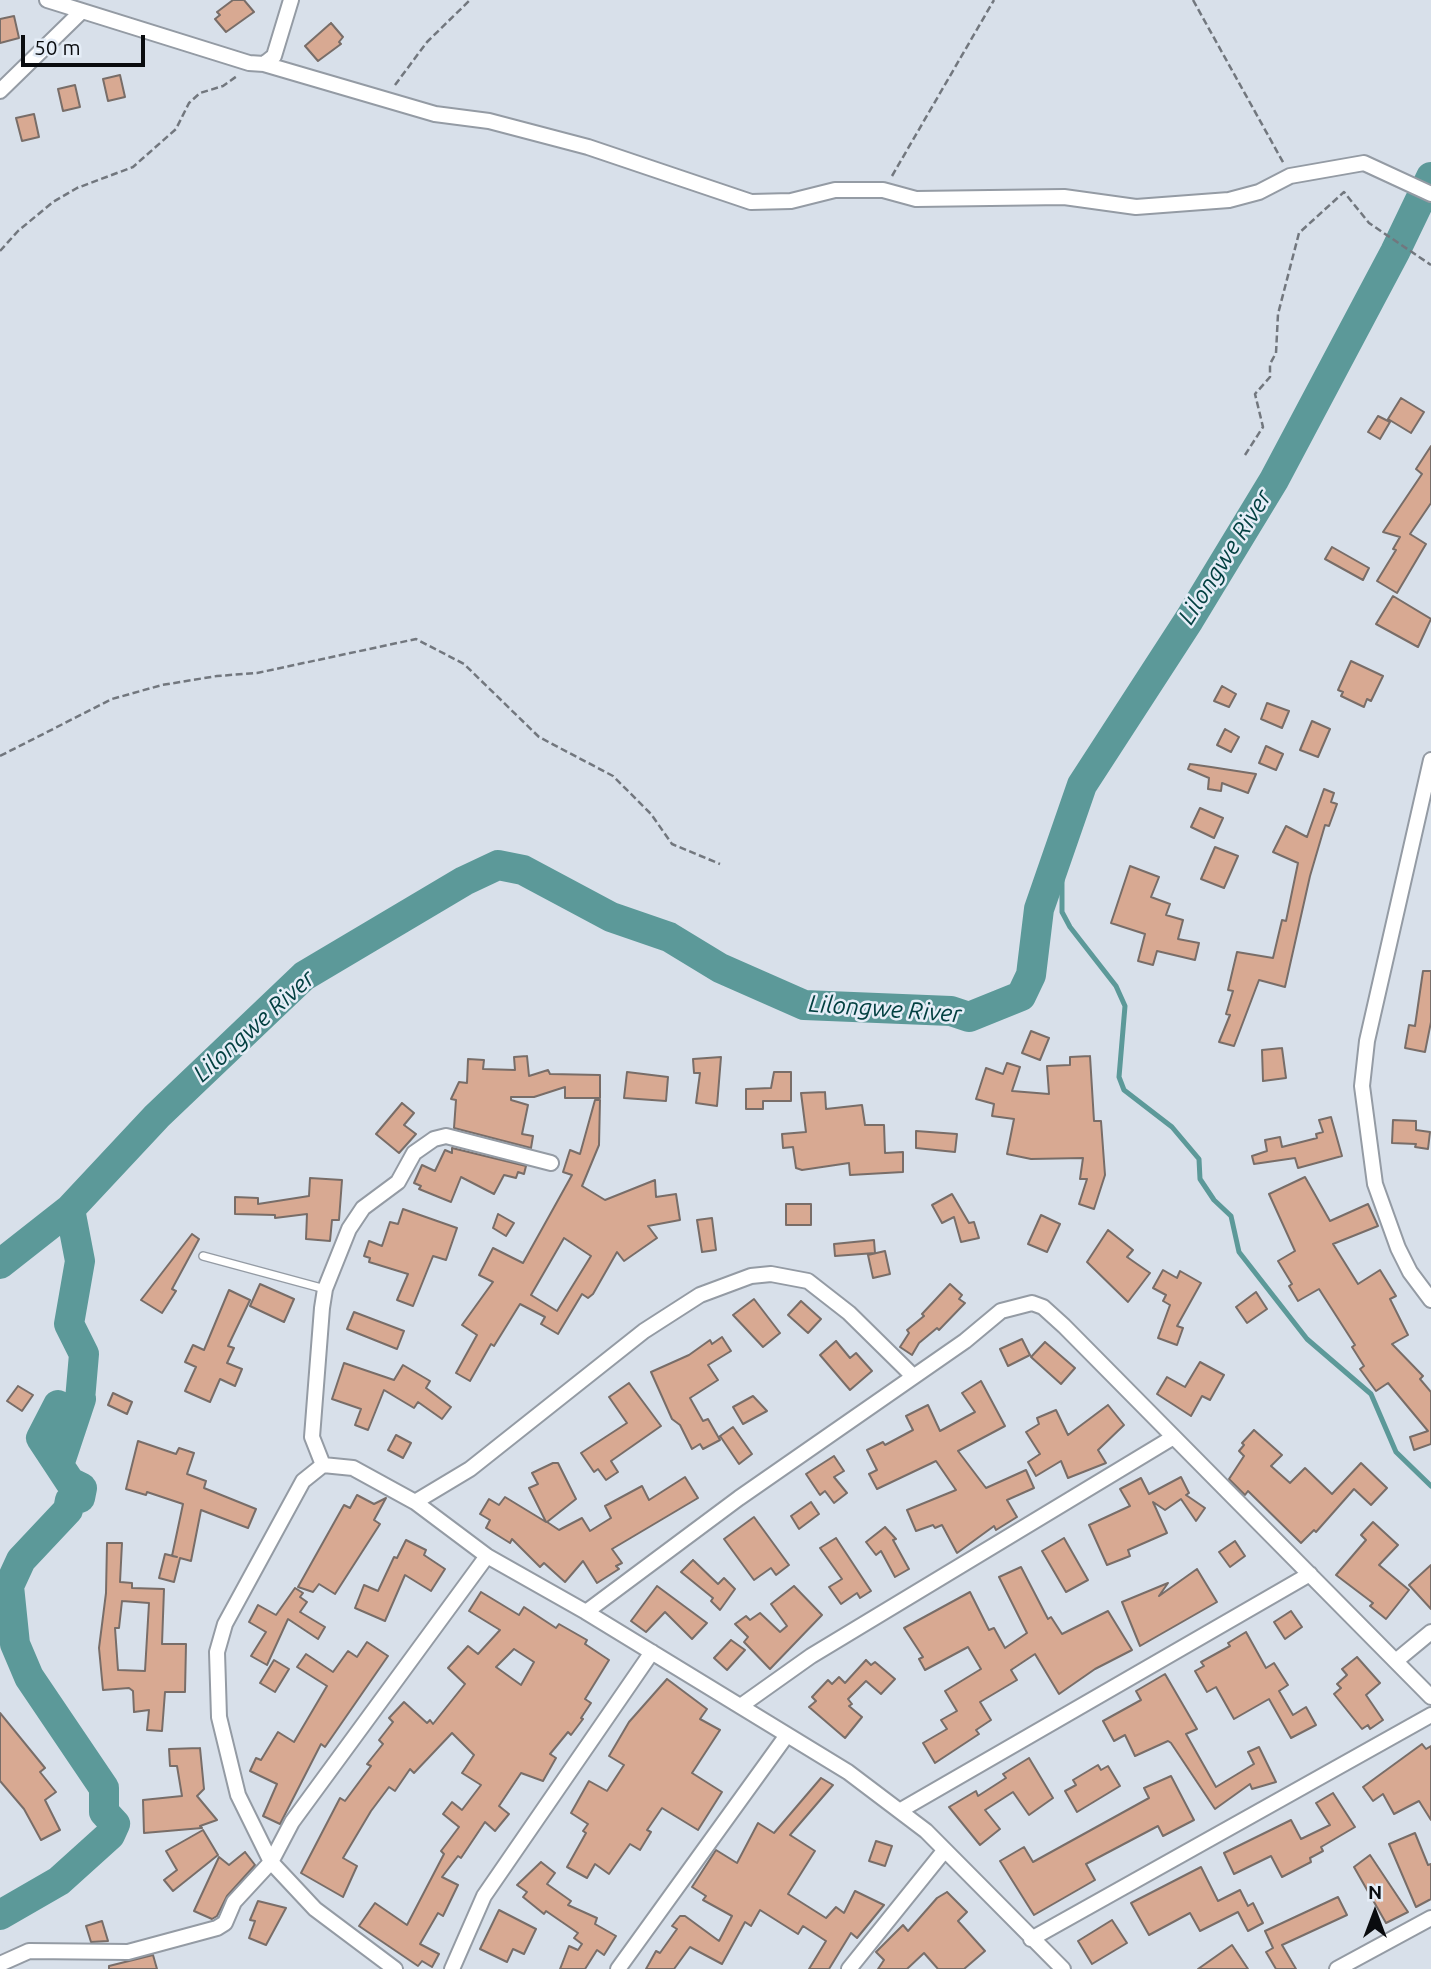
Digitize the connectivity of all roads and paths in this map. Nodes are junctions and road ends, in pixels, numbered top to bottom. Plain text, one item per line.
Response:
1 (47, 0) edge
2 (291, 0) edge
3 (470, 0) edge
4 (994, 0) edge
5 (1193, 0) edge
6 (82, 11) junction
7 (256, 64) junction
8 (0, 91) edge
9 (385, 99) junction
10 (1290, 176) junction
11 (883, 190) junction
12 (1431, 194) edge
13 (0, 251) edge
14 (1431, 265) edge
15 (1245, 455) dead end
16 (0, 756) edge
17 (1431, 760) edge
18 (720, 864) dead end
19 (551, 1163) dead end
20 (203, 1256) dead end
21 (325, 1289) junction
22 (1431, 1300) edge
23 (913, 1376) junction
24 (1172, 1438) junction
25 (323, 1465) junction
26 (415, 1502) junction
27 (487, 1556) junction
28 (1310, 1574) junction
29 (586, 1612) junction
30 (1431, 1632) edge
31 (652, 1652) junction
32 (1396, 1660) junction
33 (1431, 1697) edge
34 (741, 1705) junction
35 (1431, 1715) edge
36 (787, 1735) junction
37 (901, 1810) junction
38 (944, 1851) junction
39 (271, 1862) junction
40 (1431, 1919) edge
41 (1031, 1939) junction
42 (0, 1964) edge
43 (395, 1969) edge
44 (452, 1969) edge
45 (618, 1969) edge
46 (849, 1969) edge
47 (1063, 1969) edge
48 (1337, 1969) edge

1 - 6 street
2 - 7 street
3 - 9 path
4 - 11 path
5 - 10 path
6 - 7 street
6 - 8 street
7 - 9 street
7 - 13 path
9 - 11 street
10 - 11 street
10 - 12 street
14 - 15 path
16 - 18 path
17 - 22 street
19 - 21 street
20 - 21 lane
21 - 25 street
23 - 24 street
23 - 26 street
23 - 29 street
24 - 28 street
24 - 34 street
25 - 26 street
25 - 39 street
26 - 27 street
27 - 29 street
27 - 39 street
28 - 32 street
28 - 37 street
29 - 31 street
30 - 32 street
31 - 34 street
31 - 44 street
32 - 33 street
34 - 36 street
35 - 41 street
36 - 37 street
36 - 45 street
37 - 38 street
38 - 41 street
38 - 46 street
39 - 42 street
39 - 43 street
40 - 48 street
41 - 47 street

